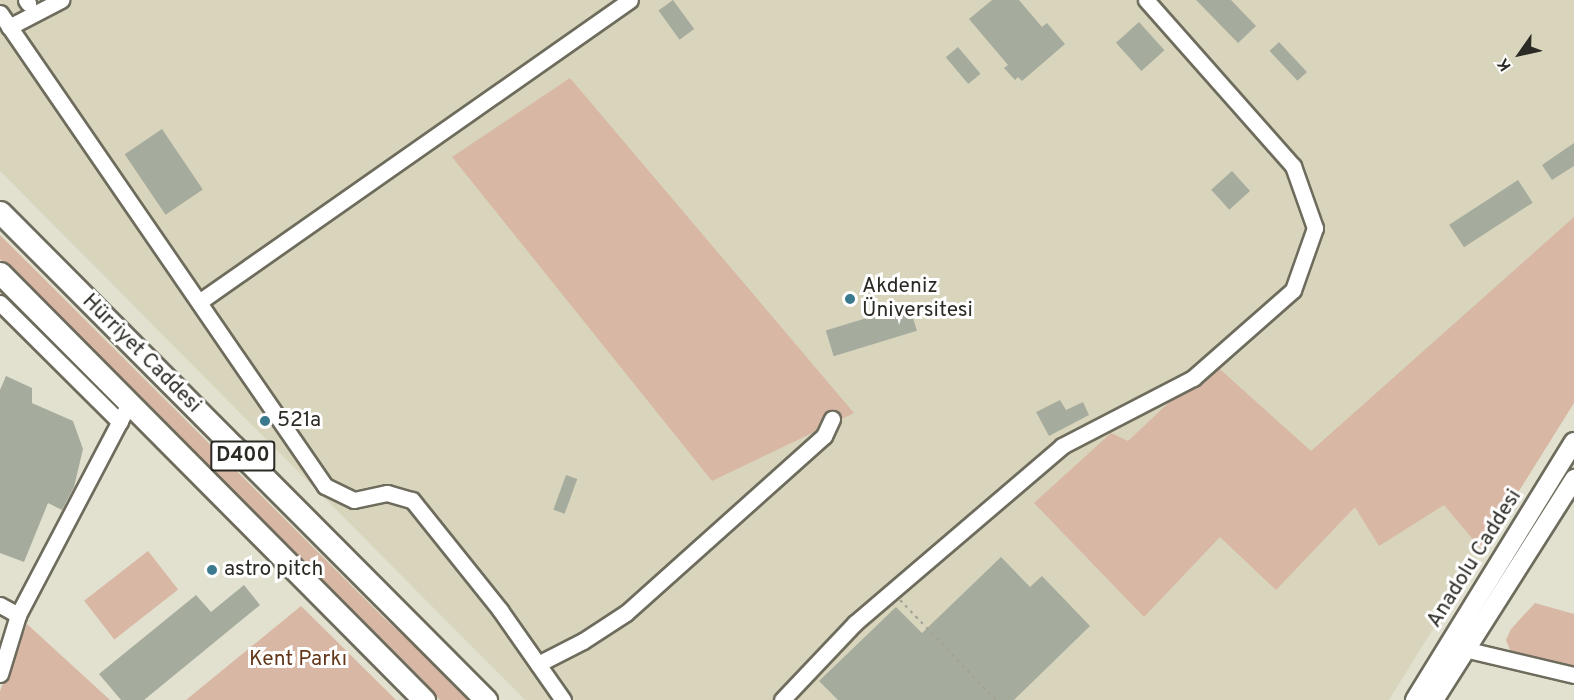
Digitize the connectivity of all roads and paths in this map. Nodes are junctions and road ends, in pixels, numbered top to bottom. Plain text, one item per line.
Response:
1 (61, 0) edge
2 (630, 0) edge
3 (1146, 0) edge
4 (0, 13) edge
5 (9, 27) junction
6 (0, 212) edge
7 (0, 273) edge
8 (199, 302) junction
9 (0, 303) edge
10 (124, 413) junction
11 (832, 418) dead end
12 (1574, 442) edge
13 (1574, 478) edge
14 (892, 591) junction
15 (0, 605) edge
16 (18, 615) junction
17 (1464, 649) junction
18 (538, 664) junction
19 (0, 674) edge
20 (1574, 675) edge
21 (424, 700) edge
22 (486, 700) edge
23 (563, 700) edge
24 (782, 700) edge
25 (996, 700) edge
26 (1415, 700) edge
27 (1434, 700) edge

1 - 5 street
2 - 8 street
3 - 14 street
4 - 5 street
5 - 8 street
6 - 22 highway, Hürriyet Caddesi / D400
7 - 10 highway, Hürriyet Caddesi
8 - 18 street
9 - 10 street
10 - 16 street
10 - 21 highway, Hürriyet Caddesi
11 - 18 street
12 - 26 main road, Anadolu Caddesi
13 - 17 main road, Anadolu Caddesi
14 - 24 street
14 - 25 path
15 - 16 street
16 - 19 street
17 - 20 street
17 - 27 main road, Anadolu Caddesi
18 - 23 street

